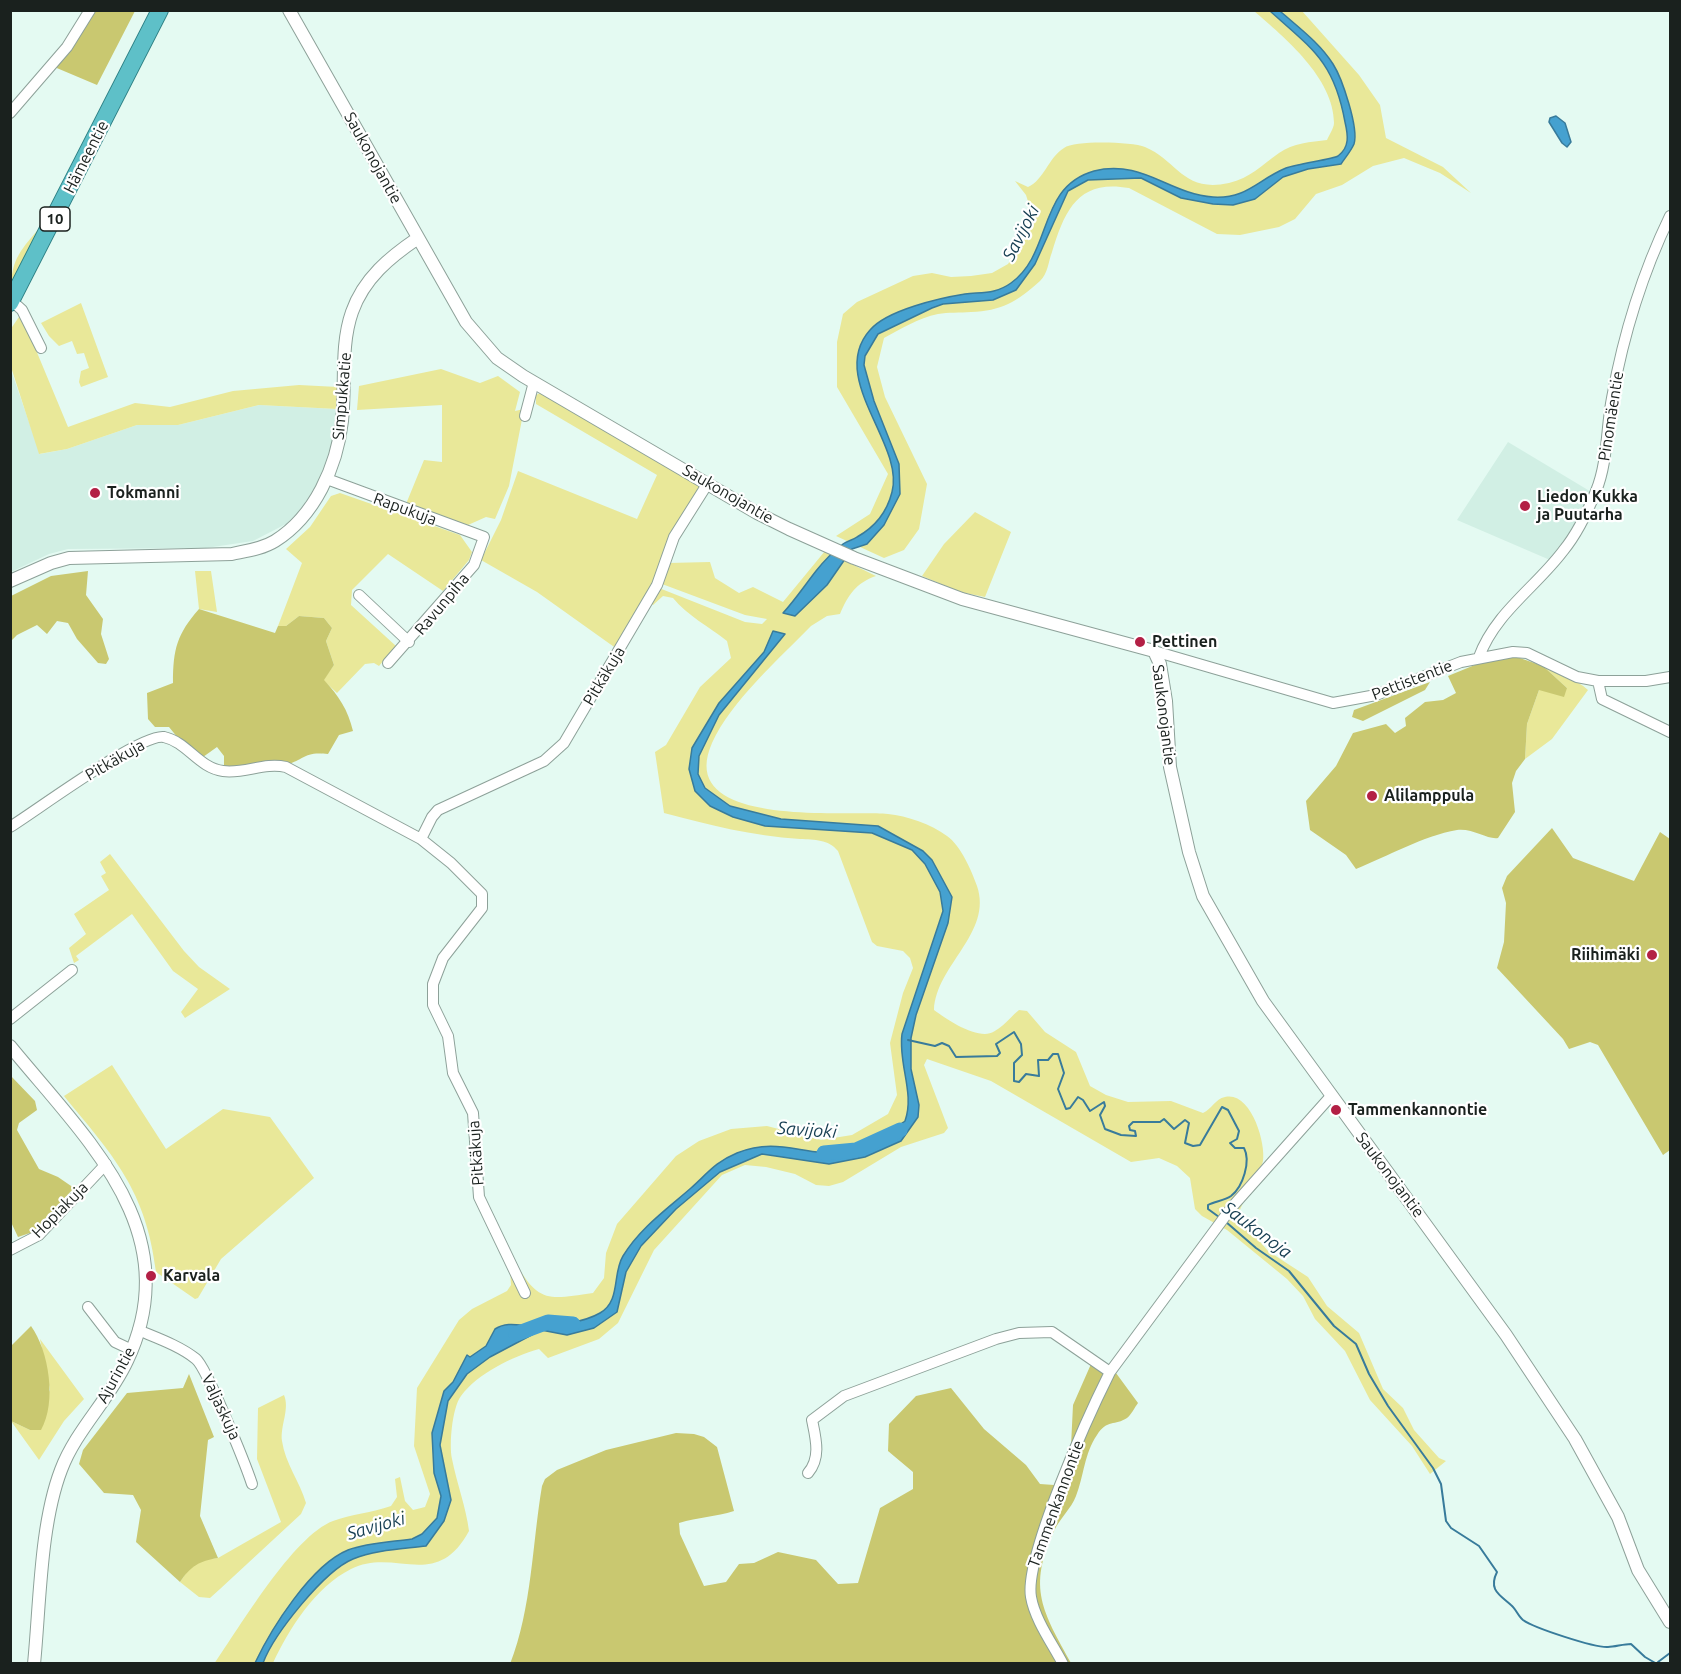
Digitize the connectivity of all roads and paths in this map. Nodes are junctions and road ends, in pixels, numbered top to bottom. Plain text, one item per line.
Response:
1 (90, 10) edge
2 (160, 10) edge
3 (289, 10) edge
4 (10, 113) edge
5 (1671, 216) edge
6 (418, 238) junction
7 (11, 302) edge
8 (41, 348) dead end
9 (534, 382) junction
10 (525, 416) dead end
11 (327, 479) junction
12 (708, 483) junction
13 (483, 537) joint
14 (10, 581) edge
15 (359, 595) dead end
16 (409, 642) junction
17 (1154, 651) junction
18 (1479, 657) junction
19 (388, 663) dead end
20 (1671, 677) edge
21 (1598, 681) junction
22 (1671, 732) edge
23 (10, 827) edge
24 (420, 839) junction
25 (72, 970) dead end
26 (10, 1018) edge
27 (10, 1046) edge
28 (1331, 1096) junction
29 (106, 1164) junction
30 (10, 1250) edge
31 (525, 1293) dead end
32 (88, 1307) dead end
33 (138, 1330) junction
34 (132, 1350) junction
35 (1110, 1372) junction
36 (808, 1473) dead end
37 (252, 1484) dead end
38 (1671, 1623) edge
39 (34, 1664) edge
40 (1063, 1664) edge

1 - 4 street
2 - 7 highway, Hämeentie / 10
3 - 6 street, Saukonojantie
5 - 18 street, Pinomäentie
6 - 9 street, Saukonojantie
6 - 11 street, Simpukkatie
7 - 8 street
9 - 10 street
9 - 12 street, Saukonojantie
11 - 13 street, Rapukuja
11 - 14 street, Simpukkatie
12 - 17 street, Saukonojantie
12 - 24 street, Pitkäkuja
13 - 16 street, Ravunpiha
15 - 16 street
16 - 19 street, Ravunpiha
17 - 18 street, Pettistentie
17 - 28 street, Saukonojantie
18 - 21 street, Pettistentie
20 - 21 street, Pettistentie
21 - 22 street
23 - 24 street, Pitkäkuja
24 - 31 street, Pitkäkuja
25 - 26 street
27 - 29 street, Ajurintie
28 - 35 street, Tammenkannontie
28 - 38 street, Saukonojantie
29 - 30 street, Hopiakuja
29 - 33 street, Ajurintie
32 - 34 street
33 - 34 street, Ajurintie
33 - 37 street, Valjaskuja
34 - 39 street, Ajurintie
35 - 36 street
35 - 40 street, Tammenkannontie

